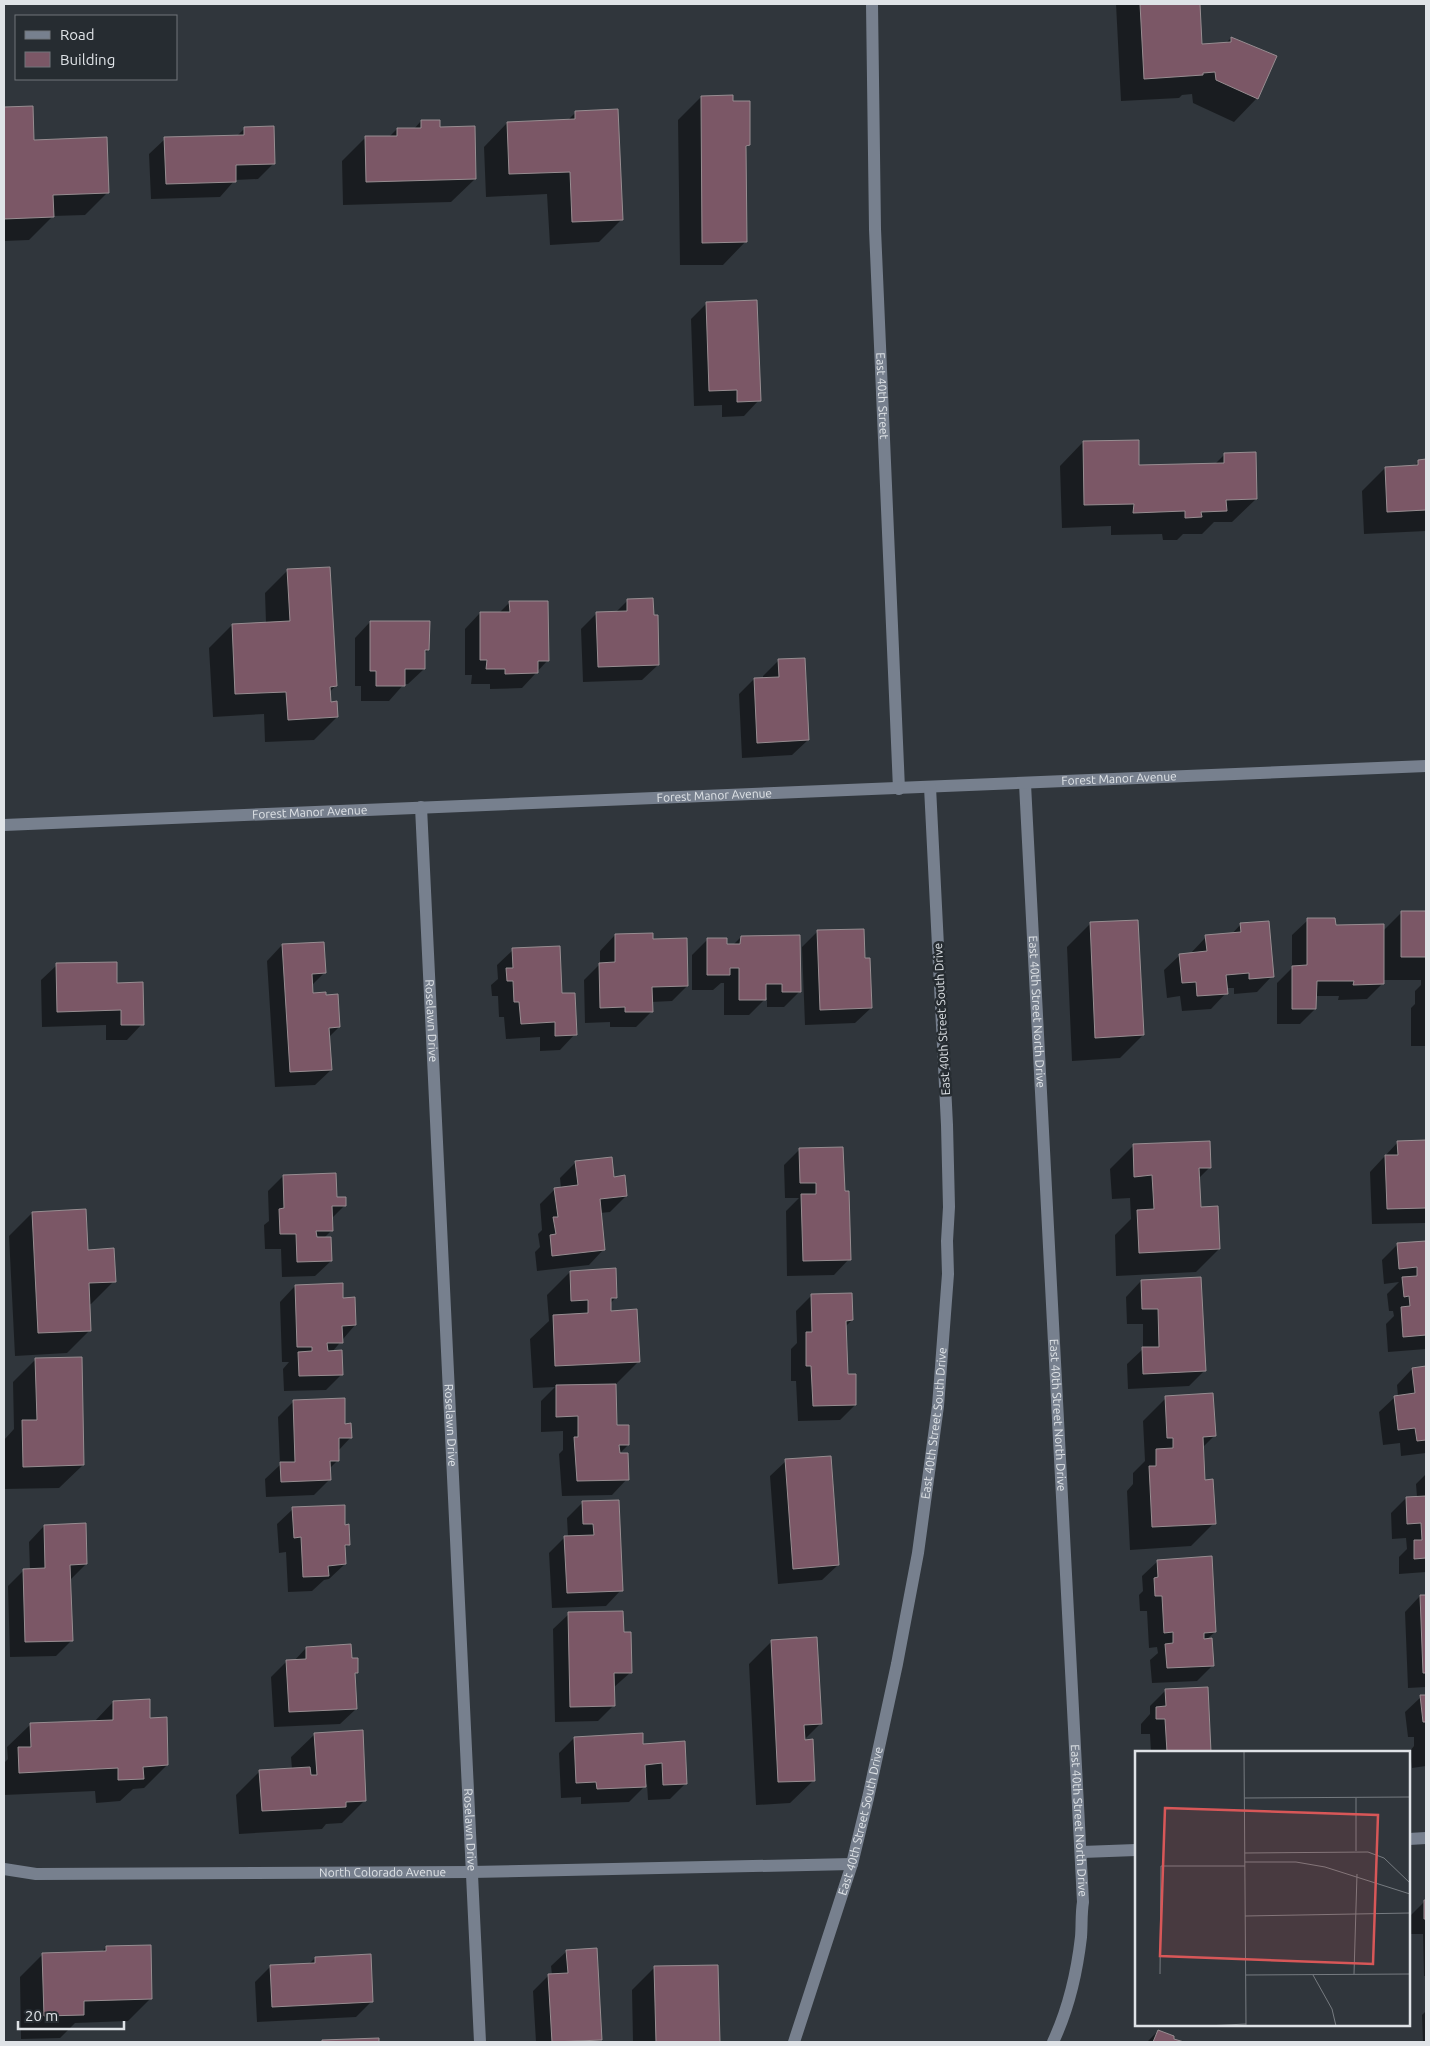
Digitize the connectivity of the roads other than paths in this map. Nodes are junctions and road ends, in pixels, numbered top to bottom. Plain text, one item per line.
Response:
1 (872, 4) edge
2 (1426, 766) edge
3 (1026, 784) junction
4 (930, 788) junction
5 (899, 789) junction
6 (421, 807) junction
7 (4, 825) edge
8 (1426, 1838) edge
9 (1410, 1839) edge
10 (1135, 1850) edge
11 (1082, 1852) junction
12 (852, 1864) junction
13 (4, 1869) edge
14 (471, 1872) junction
15 (480, 2042) edge
16 (794, 2042) edge
17 (1053, 2042) edge

1 - 5 street, East 40th Street
2 - 3 street, Forest Manor Avenue
3 - 4 street, Forest Manor Avenue
3 - 11 street, East 40th Street North Drive
4 - 5 street, Forest Manor Avenue
4 - 12 street, East 40th Street South Drive
5 - 6 street, Forest Manor Avenue
6 - 7 street, Forest Manor Avenue
6 - 14 street, Roselawn Drive
8 - 9 street
10 - 11 street
11 - 17 street, East 40th Street North Drive
12 - 14 street, North Colorado Avenue
12 - 16 street, East 40th Street South Drive
13 - 14 street, North Colorado Avenue
14 - 15 street, Roselawn Drive

